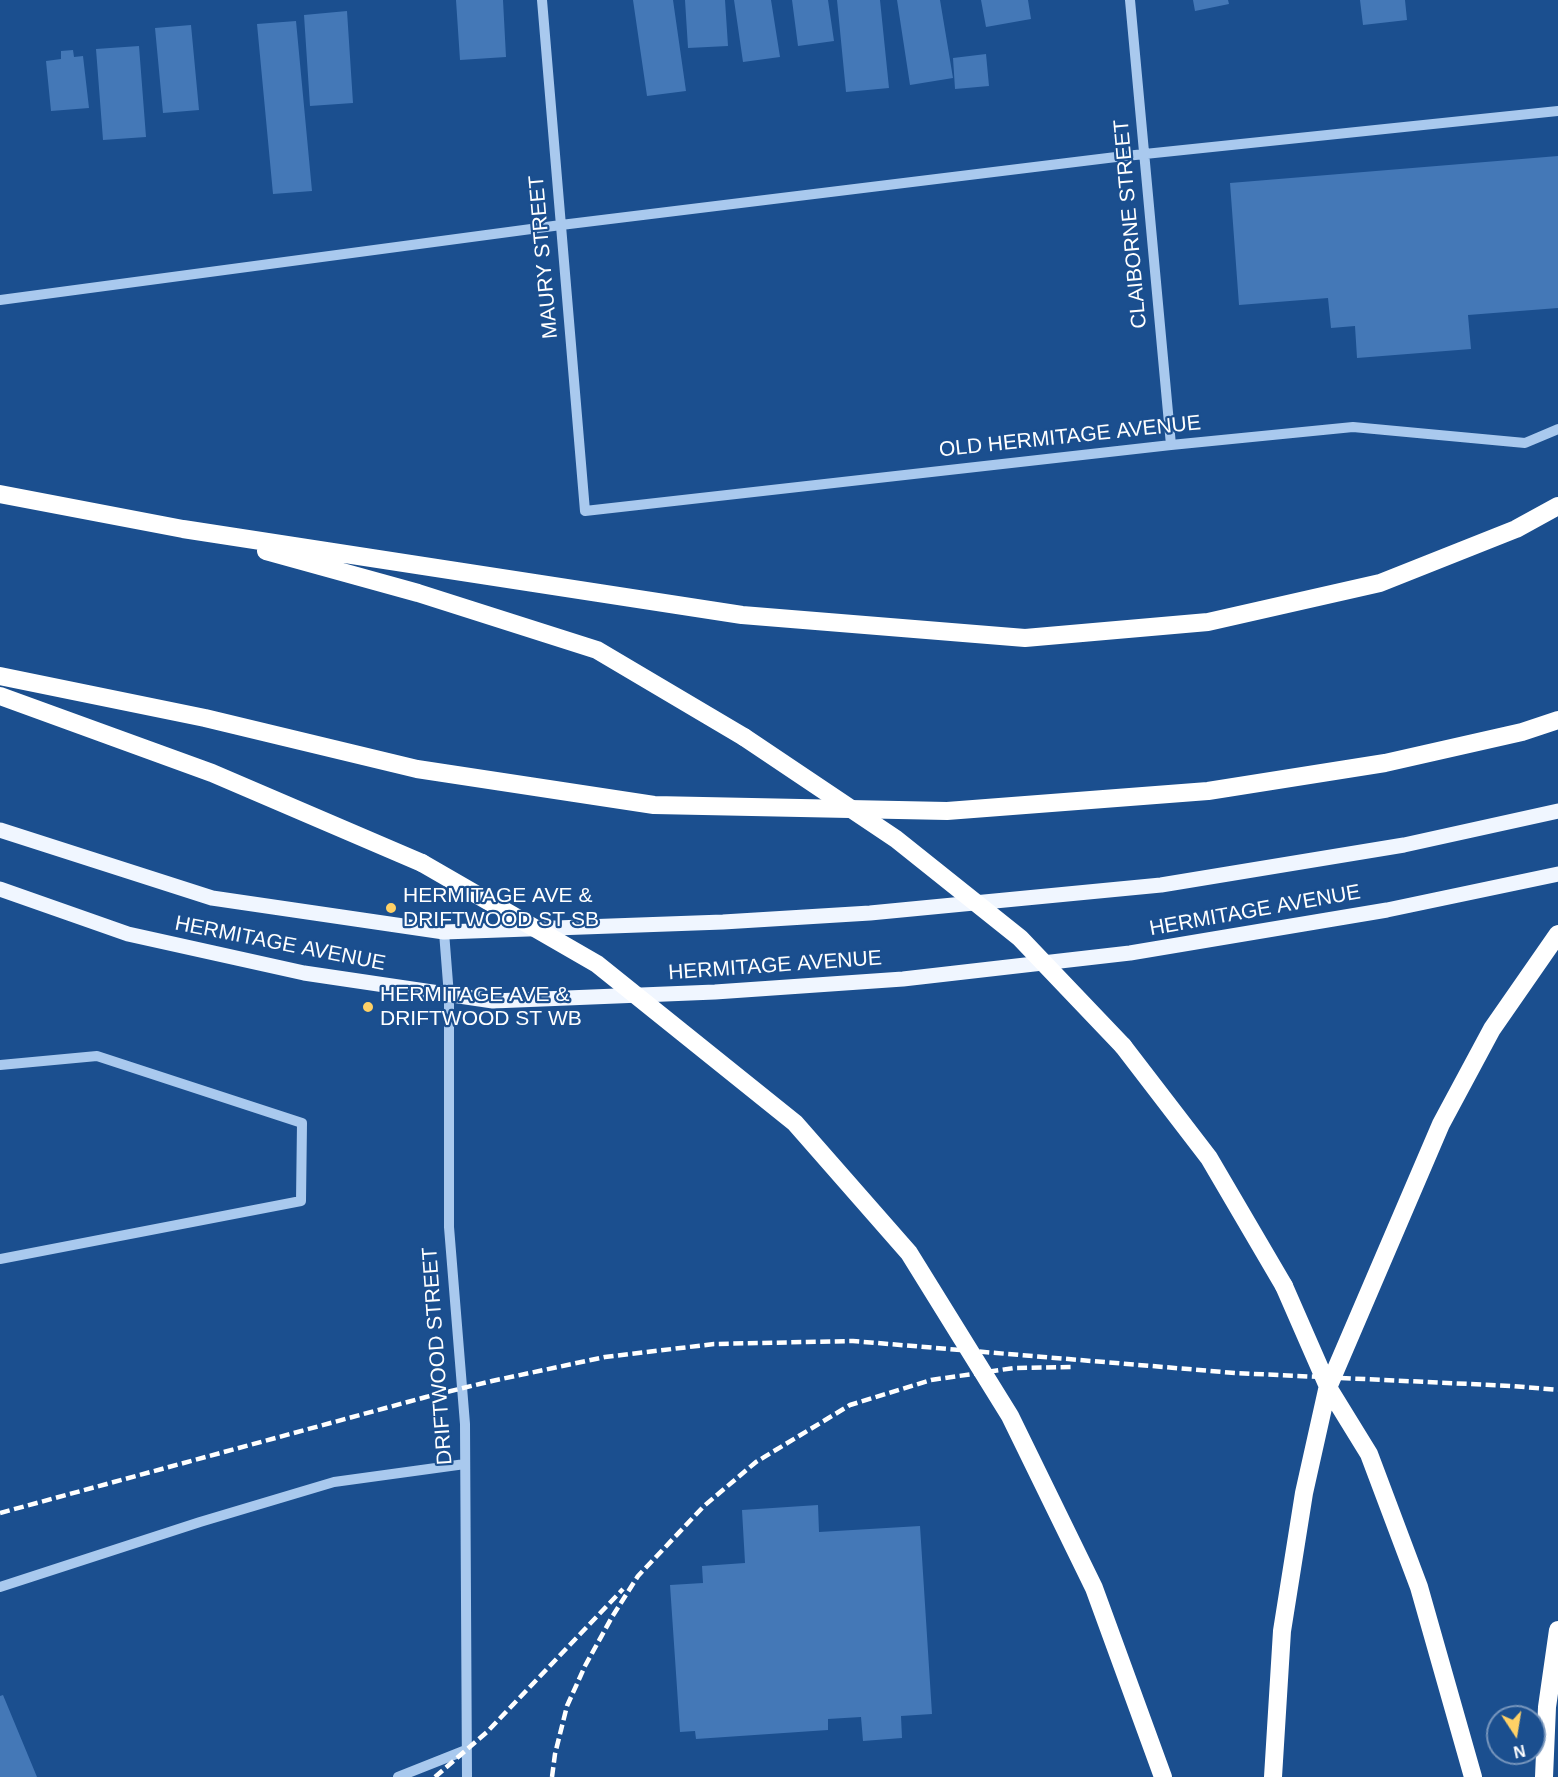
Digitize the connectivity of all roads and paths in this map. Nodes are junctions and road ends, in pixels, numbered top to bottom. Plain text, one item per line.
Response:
1 (542, 0) edge
2 (1130, 0) edge
3 (1558, 111) edge
4 (1144, 154) junction
5 (561, 225) junction
6 (0, 300) edge
7 (1558, 429) edge
8 (1171, 445) junction
9 (0, 494) edge
10 (1558, 506) edge
11 (585, 511) joint
12 (183, 529) junction
13 (0, 676) edge
14 (0, 696) edge
15 (1558, 720) edge
16 (1558, 811) edge
17 (0, 830) edge
18 (1558, 874) edge
19 (0, 889) edge
20 (444, 932) junction
21 (1558, 934) edge
22 (448, 996) junction
23 (0, 1065) edge
24 (0, 1259) edge
25 (465, 1464) junction
26 (0, 1587) edge
27 (1558, 1630) edge
28 (466, 1750) junction
29 (398, 1777) edge
30 (467, 1777) edge
31 (1163, 1777) edge
32 (1274, 1777) edge
33 (1473, 1777) edge
34 (1544, 1777) edge

1 - 5 street, MAURY STREET
2 - 4 street, CLAIBORNE STREET
3 - 4 street
4 - 5 street
4 - 8 street, CLAIBORNE STREET
5 - 6 street
5 - 11 street, MAURY STREET
7 - 8 street, OLD HERMITAGE AVENUE
8 - 11 street, OLD HERMITAGE AVENUE
9 - 12 highway
10 - 12 highway
12 - 33 highway, bridge
13 - 15 highway
14 - 31 highway, bridge
16 - 20 main road, HERMITAGE AVENUE
17 - 20 main road, HERMITAGE AVENUE
18 - 22 main road, HERMITAGE AVENUE
19 - 22 main road, HERMITAGE AVENUE
20 - 22 street, DRIFTWOOD STREET
21 - 32 highway, bridge
22 - 25 street, DRIFTWOOD STREET
23 - 24 street
25 - 26 street
25 - 28 street, DRIFTWOOD STREET
27 - 34 highway
28 - 29 street
28 - 30 street, DRIFTWOOD STREET

